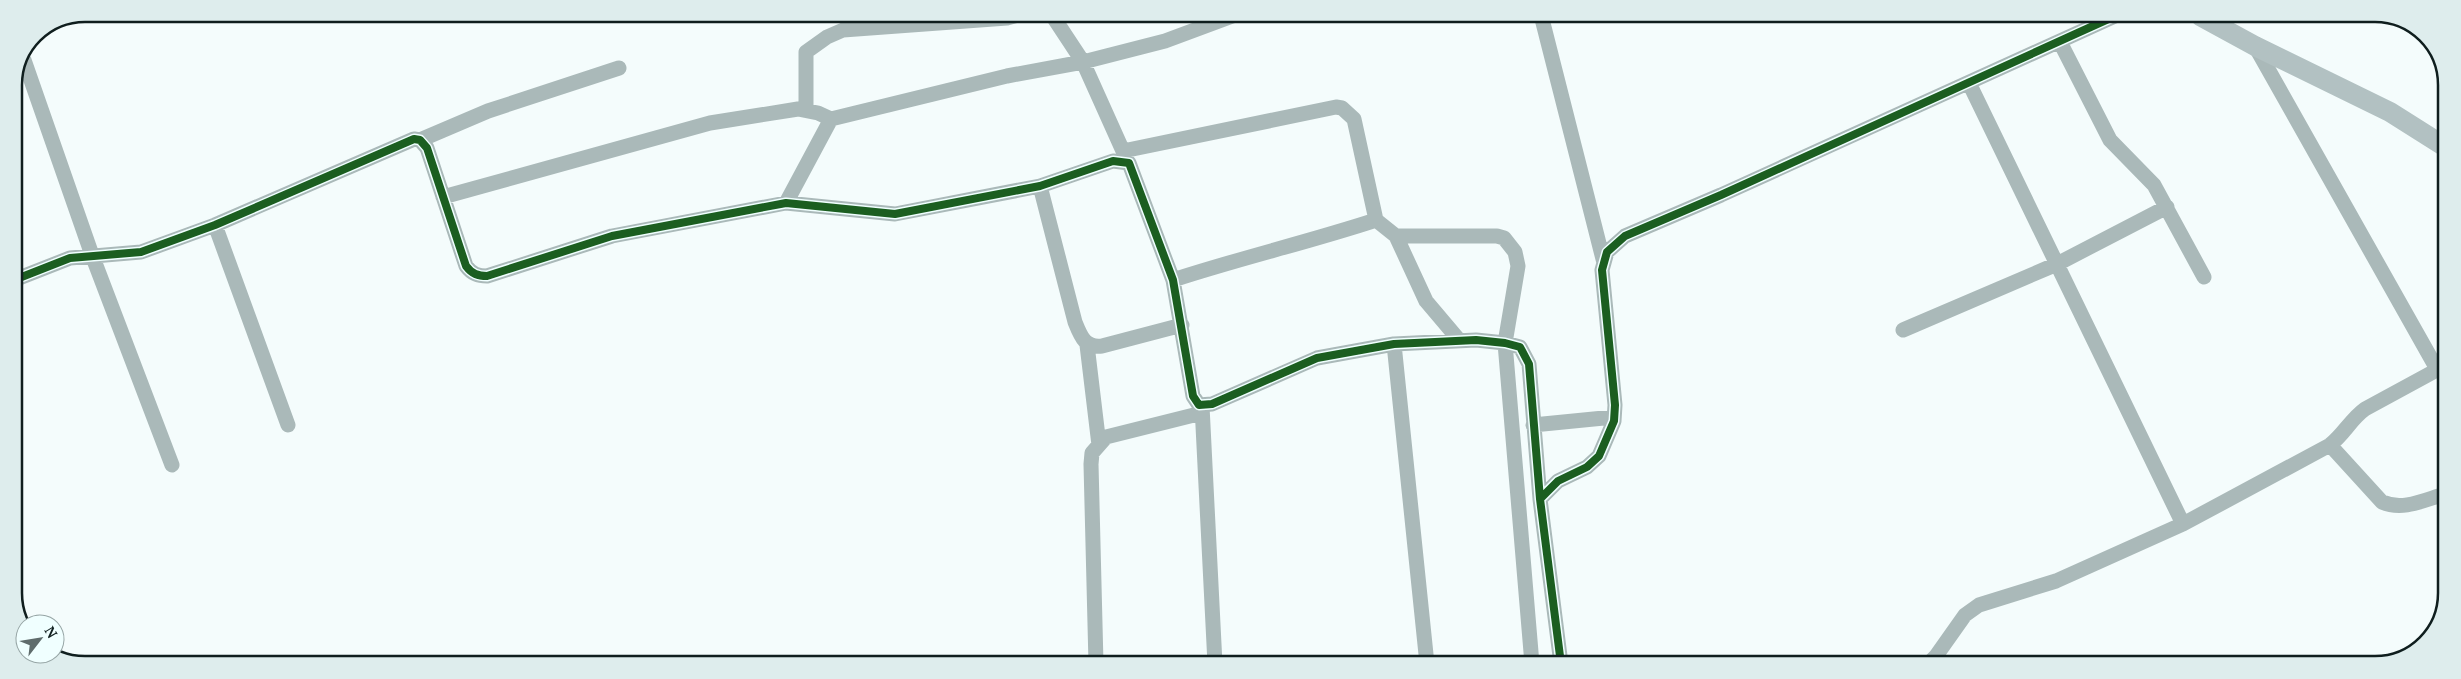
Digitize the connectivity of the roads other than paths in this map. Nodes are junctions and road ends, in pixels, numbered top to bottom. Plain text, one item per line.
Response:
1 (953, 22) edge
2 (1057, 22) edge
3 (1216, 22) edge
4 (1543, 22) edge
5 (2102, 22) edge
6 (2211, 22) edge
7 (2060, 42) junction
8 (2255, 46) junction
9 (1083, 62) junction
10 (26, 66) edge
11 (619, 68) dead end
12 (1969, 83) junction
13 (806, 110) junction
14 (831, 119) junction
15 (420, 140) junction
16 (2438, 142) edge
17 (1126, 157) junction
18 (1040, 186) junction
19 (443, 197) junction
20 (786, 203) junction
21 (2167, 207) junction
22 (1376, 220) junction
23 (215, 225) junction
24 (1396, 236) junction
25 (92, 255) junction
26 (1604, 262) junction
27 (2057, 264) junction
28 (22, 277) edge
29 (2204, 277) dead end
30 (1173, 280) junction
31 (1182, 324) junction
32 (1903, 330) dead end
33 (1459, 340) junction
34 (1505, 343) junction
35 (1394, 344) junction
36 (1087, 345) junction
37 (2438, 362) edge
38 (2438, 369) edge
39 (1202, 410) junction
40 (1614, 417) junction
41 (288, 425) dead end
42 (1533, 425) junction
43 (1098, 445) junction
44 (2330, 445) junction
45 (172, 465) dead end
46 (2438, 496) edge
47 (1540, 499) junction
48 (2184, 524) junction
49 (1096, 656) edge
50 (1215, 656) edge
51 (1426, 656) edge
52 (1531, 656) edge
53 (1560, 656) edge
54 (1936, 656) edge

1 - 13 street
2 - 9 street
3 - 9 street
4 - 26 street
5 - 7 street
6 - 8 main road
7 - 12 street
7 - 21 street
8 - 16 main road
8 - 37 street
9 - 14 street
9 - 17 street
10 - 25 street
11 - 15 street
12 - 26 street
12 - 27 street
13 - 14 street
13 - 19 street
14 - 20 street
15 - 19 street
15 - 23 street
17 - 18 street
17 - 22 street
17 - 30 street
18 - 20 street
18 - 36 street
19 - 20 street
21 - 27 street
21 - 29 street
22 - 24 street
22 - 30 street
23 - 25 street
23 - 41 street
24 - 33 street
24 - 34 street
25 - 28 street
25 - 45 street
26 - 40 street
27 - 32 street
27 - 48 street
30 - 31 street
31 - 36 street
31 - 39 street
33 - 34 street
33 - 35 street
34 - 42 street
34 - 52 street
35 - 39 street
35 - 51 street
36 - 43 street
38 - 44 street
39 - 43 street
39 - 50 street
40 - 42 street
40 - 47 street
42 - 47 street
43 - 49 street
44 - 46 street
44 - 48 street
47 - 53 street
48 - 54 street

